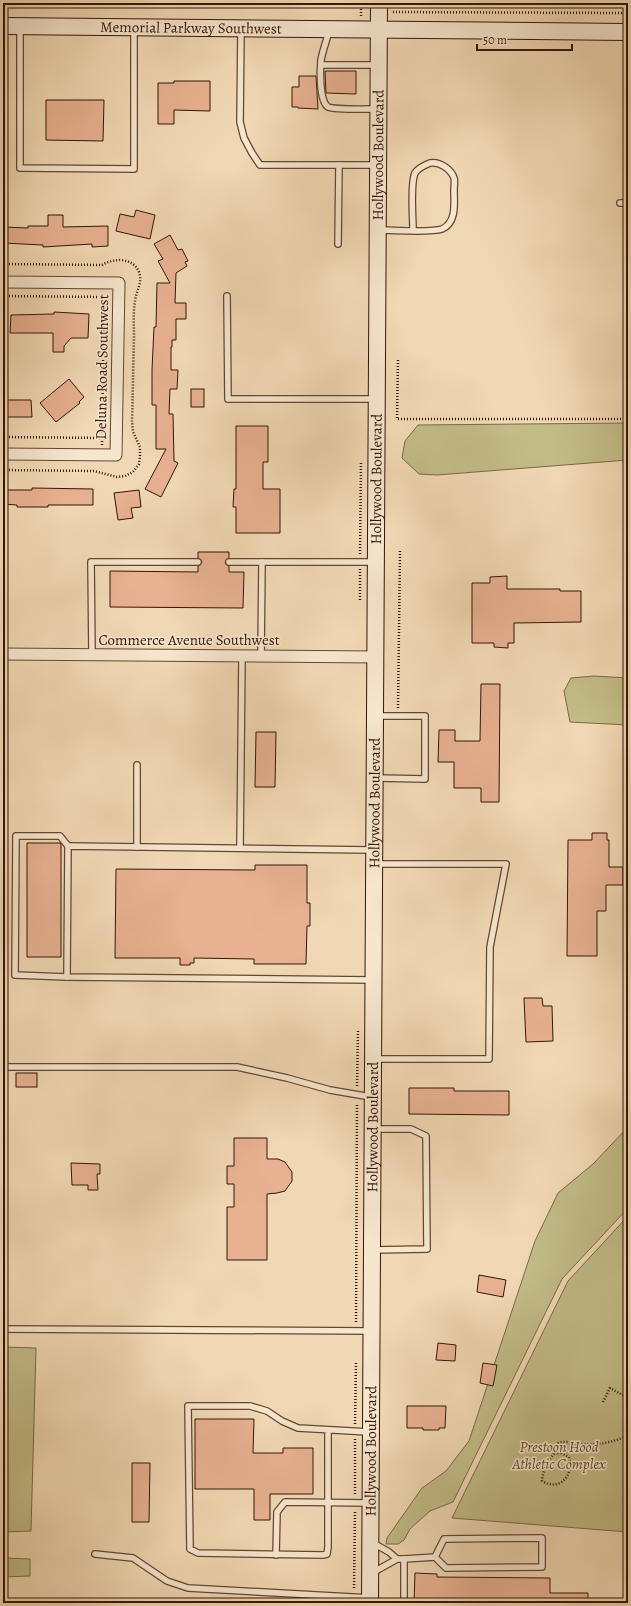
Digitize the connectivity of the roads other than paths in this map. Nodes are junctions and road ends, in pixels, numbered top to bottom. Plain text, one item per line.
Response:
1 (379, 8) edge
2 (3, 26) edge
3 (20, 26) junction
4 (134, 27) junction
5 (241, 29) junction
6 (329, 30) junction
7 (379, 30) junction
8 (628, 32) edge
9 (321, 65) junction
10 (379, 65) junction
11 (379, 109) junction
12 (339, 165) junction
13 (378, 165) junction
14 (620, 203) dead end
15 (628, 203) edge
16 (378, 230) junction
17 (413, 230) junction
18 (338, 244) dead end
19 (3, 282) edge
20 (228, 296) dead end
21 (377, 399) junction
22 (3, 454) edge
23 (198, 562) dead end
24 (229, 562) dead end
25 (262, 562) junction
26 (376, 562) junction
27 (3, 654) edge
28 (92, 654) junction
29 (242, 656) junction
30 (261, 656) junction
31 (376, 657) junction
32 (375, 716) junction
33 (137, 765) dead end
34 (375, 778) junction
35 (68, 846) junction
36 (137, 847) junction
37 (240, 848) junction
38 (374, 857) junction
39 (67, 977) junction
40 (374, 980) junction
41 (373, 1059) junction
42 (3, 1067) edge
43 (373, 1097) junction
44 (373, 1129) junction
45 (372, 1250) junction
46 (3, 1329) edge
47 (372, 1332) junction
48 (328, 1430) junction
49 (371, 1432) junction
50 (328, 1502) junction
51 (370, 1503) junction
52 (370, 1541) junction
53 (95, 1554) dead end
54 (276, 1555) junction
55 (435, 1557) junction
56 (400, 1559) junction
57 (370, 1574) junction
58 (370, 1601) edge
59 (404, 1603) edge

1 - 7 street, Hollywood Boulevard
2 - 3 street, Memorial Parkway Southwest
3 - 4 street, Memorial Parkway Southwest
3 - 4 lane
4 - 5 street, Memorial Parkway Southwest
5 - 6 street, Memorial Parkway Southwest
5 - 12 lane
6 - 7 street, Memorial Parkway Southwest
6 - 9 lane
7 - 8 street, Memorial Parkway Southwest
7 - 10 street, Hollywood Boulevard
9 - 10 lane
9 - 11 lane
10 - 11 street, Hollywood Boulevard
11 - 13 street, Hollywood Boulevard
12 - 13 lane
12 - 18 lane
13 - 16 street, Hollywood Boulevard
14 - 15 lane
16 - 17 lane
16 - 21 street, Hollywood Boulevard
17 - 17 lane
19 - 22 street, Deluna Road Southwest
20 - 21 lane
21 - 26 street, Hollywood Boulevard
23 - 28 lane
24 - 25 lane
25 - 26 lane
25 - 30 lane
26 - 31 street, Hollywood Boulevard
27 - 28 street, Commerce Avenue Southwest
28 - 29 street, Commerce Avenue Southwest
29 - 30 street, Commerce Avenue Southwest
29 - 37 lane
30 - 31 street, Commerce Avenue Southwest
31 - 32 street, Hollywood Boulevard
32 - 34 street, Hollywood Boulevard
32 - 34 lane
33 - 36 lane
34 - 38 street, Hollywood Boulevard
35 - 36 lane
35 - 39 lane
35 - 39 lane
36 - 37 lane
37 - 38 lane
38 - 40 street, Hollywood Boulevard
38 - 41 lane
39 - 40 lane
40 - 41 street, Hollywood Boulevard
41 - 43 street, Hollywood Boulevard
42 - 43 lane
43 - 44 street, Hollywood Boulevard
44 - 45 street, Hollywood Boulevard
44 - 45 lane
45 - 47 street, Hollywood Boulevard
46 - 47 lane
47 - 49 street, Hollywood Boulevard
48 - 49 lane
48 - 50 lane
48 - 54 lane
49 - 51 street, Hollywood Boulevard
50 - 51 lane
50 - 54 lane
50 - 54 lane
51 - 52 street, Hollywood Boulevard
52 - 56 lane
52 - 57 street, Hollywood Boulevard
53 - 58 lane
55 - 55 lane
55 - 56 lane
56 - 57 lane
56 - 59 lane
57 - 58 street, Hollywood Boulevard

